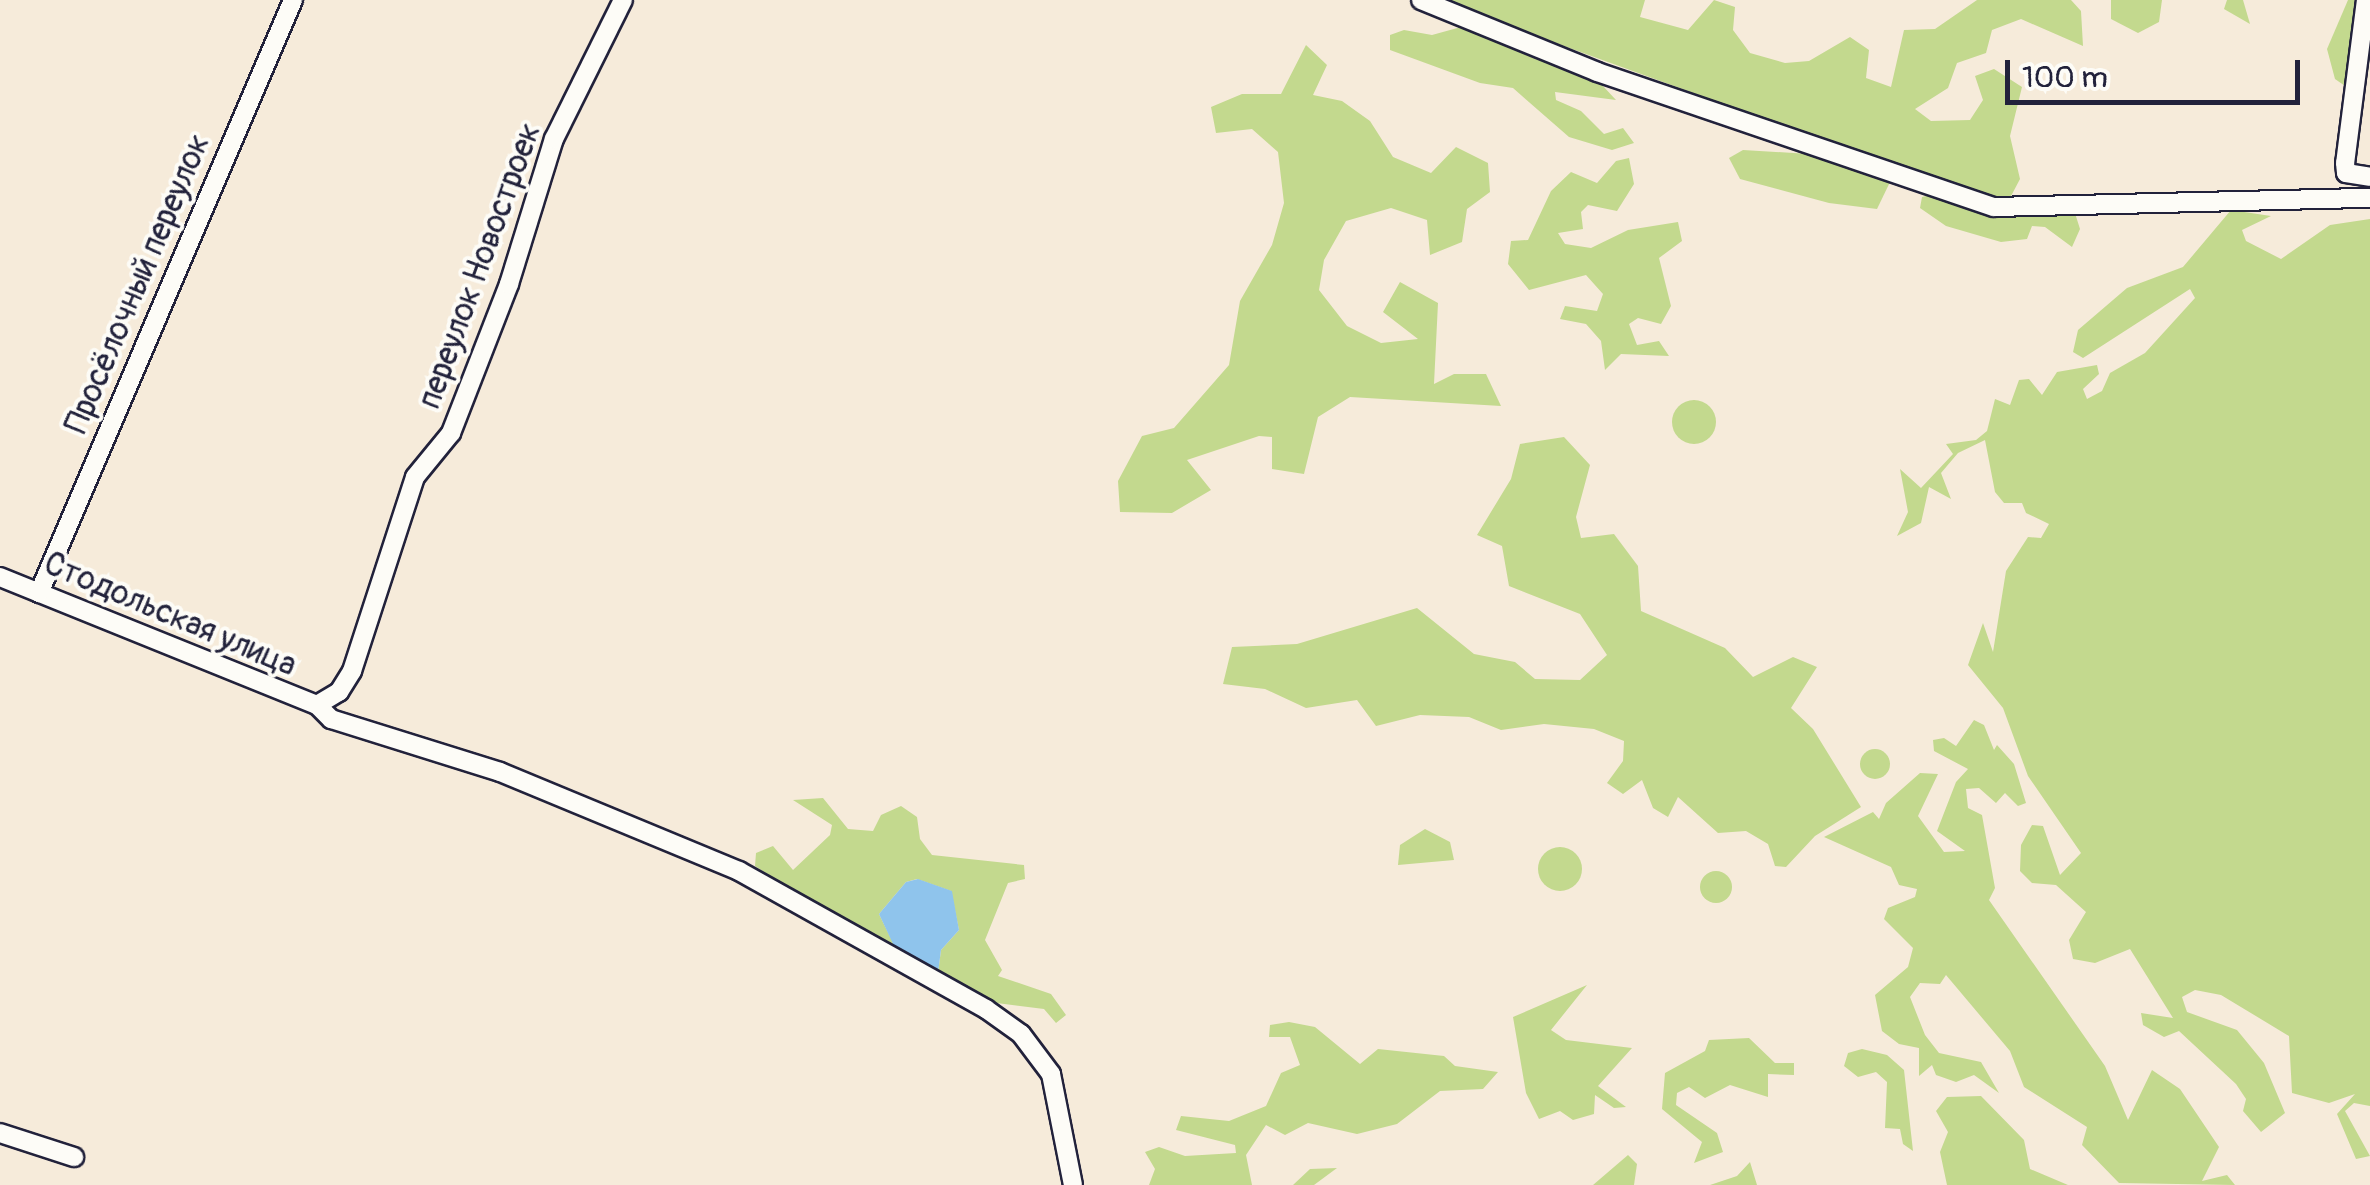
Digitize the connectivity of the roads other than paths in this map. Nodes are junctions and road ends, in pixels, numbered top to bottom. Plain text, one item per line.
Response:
1 (293, 0) edge
2 (623, 0) edge
3 (1420, 0) edge
4 (2366, 0) edge
5 (2370, 177) edge
6 (2370, 198) edge
7 (0, 576) edge
8 (40, 593) junction
9 (317, 705) junction
10 (0, 1133) edge
11 (74, 1157) dead end
12 (1073, 1185) edge

1 - 8 street, Просёлочный переулок
2 - 9 street, переулок Новостроек
3 - 6 street
4 - 5 street
7 - 8 street, Стодольская улица
8 - 9 street, Стодольская улица
9 - 12 street, Стодольская улица
10 - 11 street

